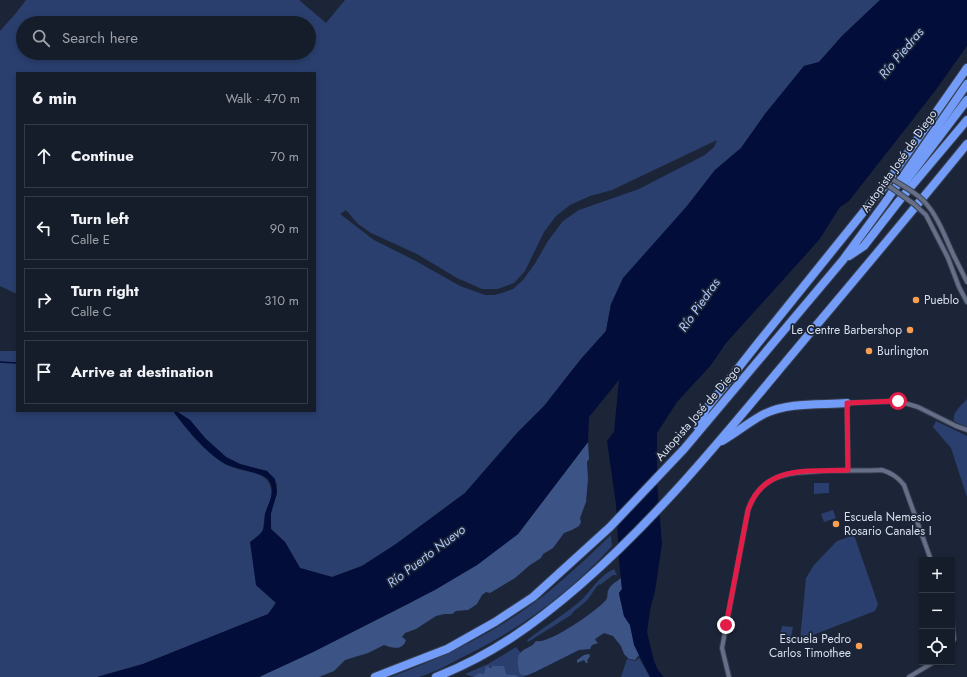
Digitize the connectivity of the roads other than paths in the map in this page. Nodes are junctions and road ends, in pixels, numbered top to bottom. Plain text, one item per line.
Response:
1 (967, 68) edge
2 (967, 84) edge
3 (967, 100) edge
4 (967, 120) edge
5 (967, 144) edge
6 (967, 150) edge
7 (949, 166) junction
8 (888, 181) junction
9 (884, 204) junction
10 (843, 260) junction
11 (967, 282) edge
12 (967, 302) edge
13 (847, 403) junction
14 (967, 430) edge
15 (692, 438) junction
16 (717, 443) junction
17 (848, 470) junction
18 (930, 557) edge
19 (929, 665) edge
20 (375, 677) edge
21 (436, 677) edge
22 (729, 677) edge
23 (910, 677) edge

1 - 8 highway
2 - 9 highway, Autopista José de Diego
3 - 9 highway
4 - 10 highway
5 - 7 highway
6 - 7 highway
7 - 16 highway
8 - 11 street, bridge
8 - 12 street, bridge
8 - 15 highway
9 - 10 highway, Autopista José de Diego
10 - 15 highway, Autopista José de Diego
13 - 14 street
13 - 16 highway
13 - 17 street
15 - 20 highway, Autopista José de Diego
16 - 21 highway
17 - 18 street
17 - 22 street
19 - 23 street

